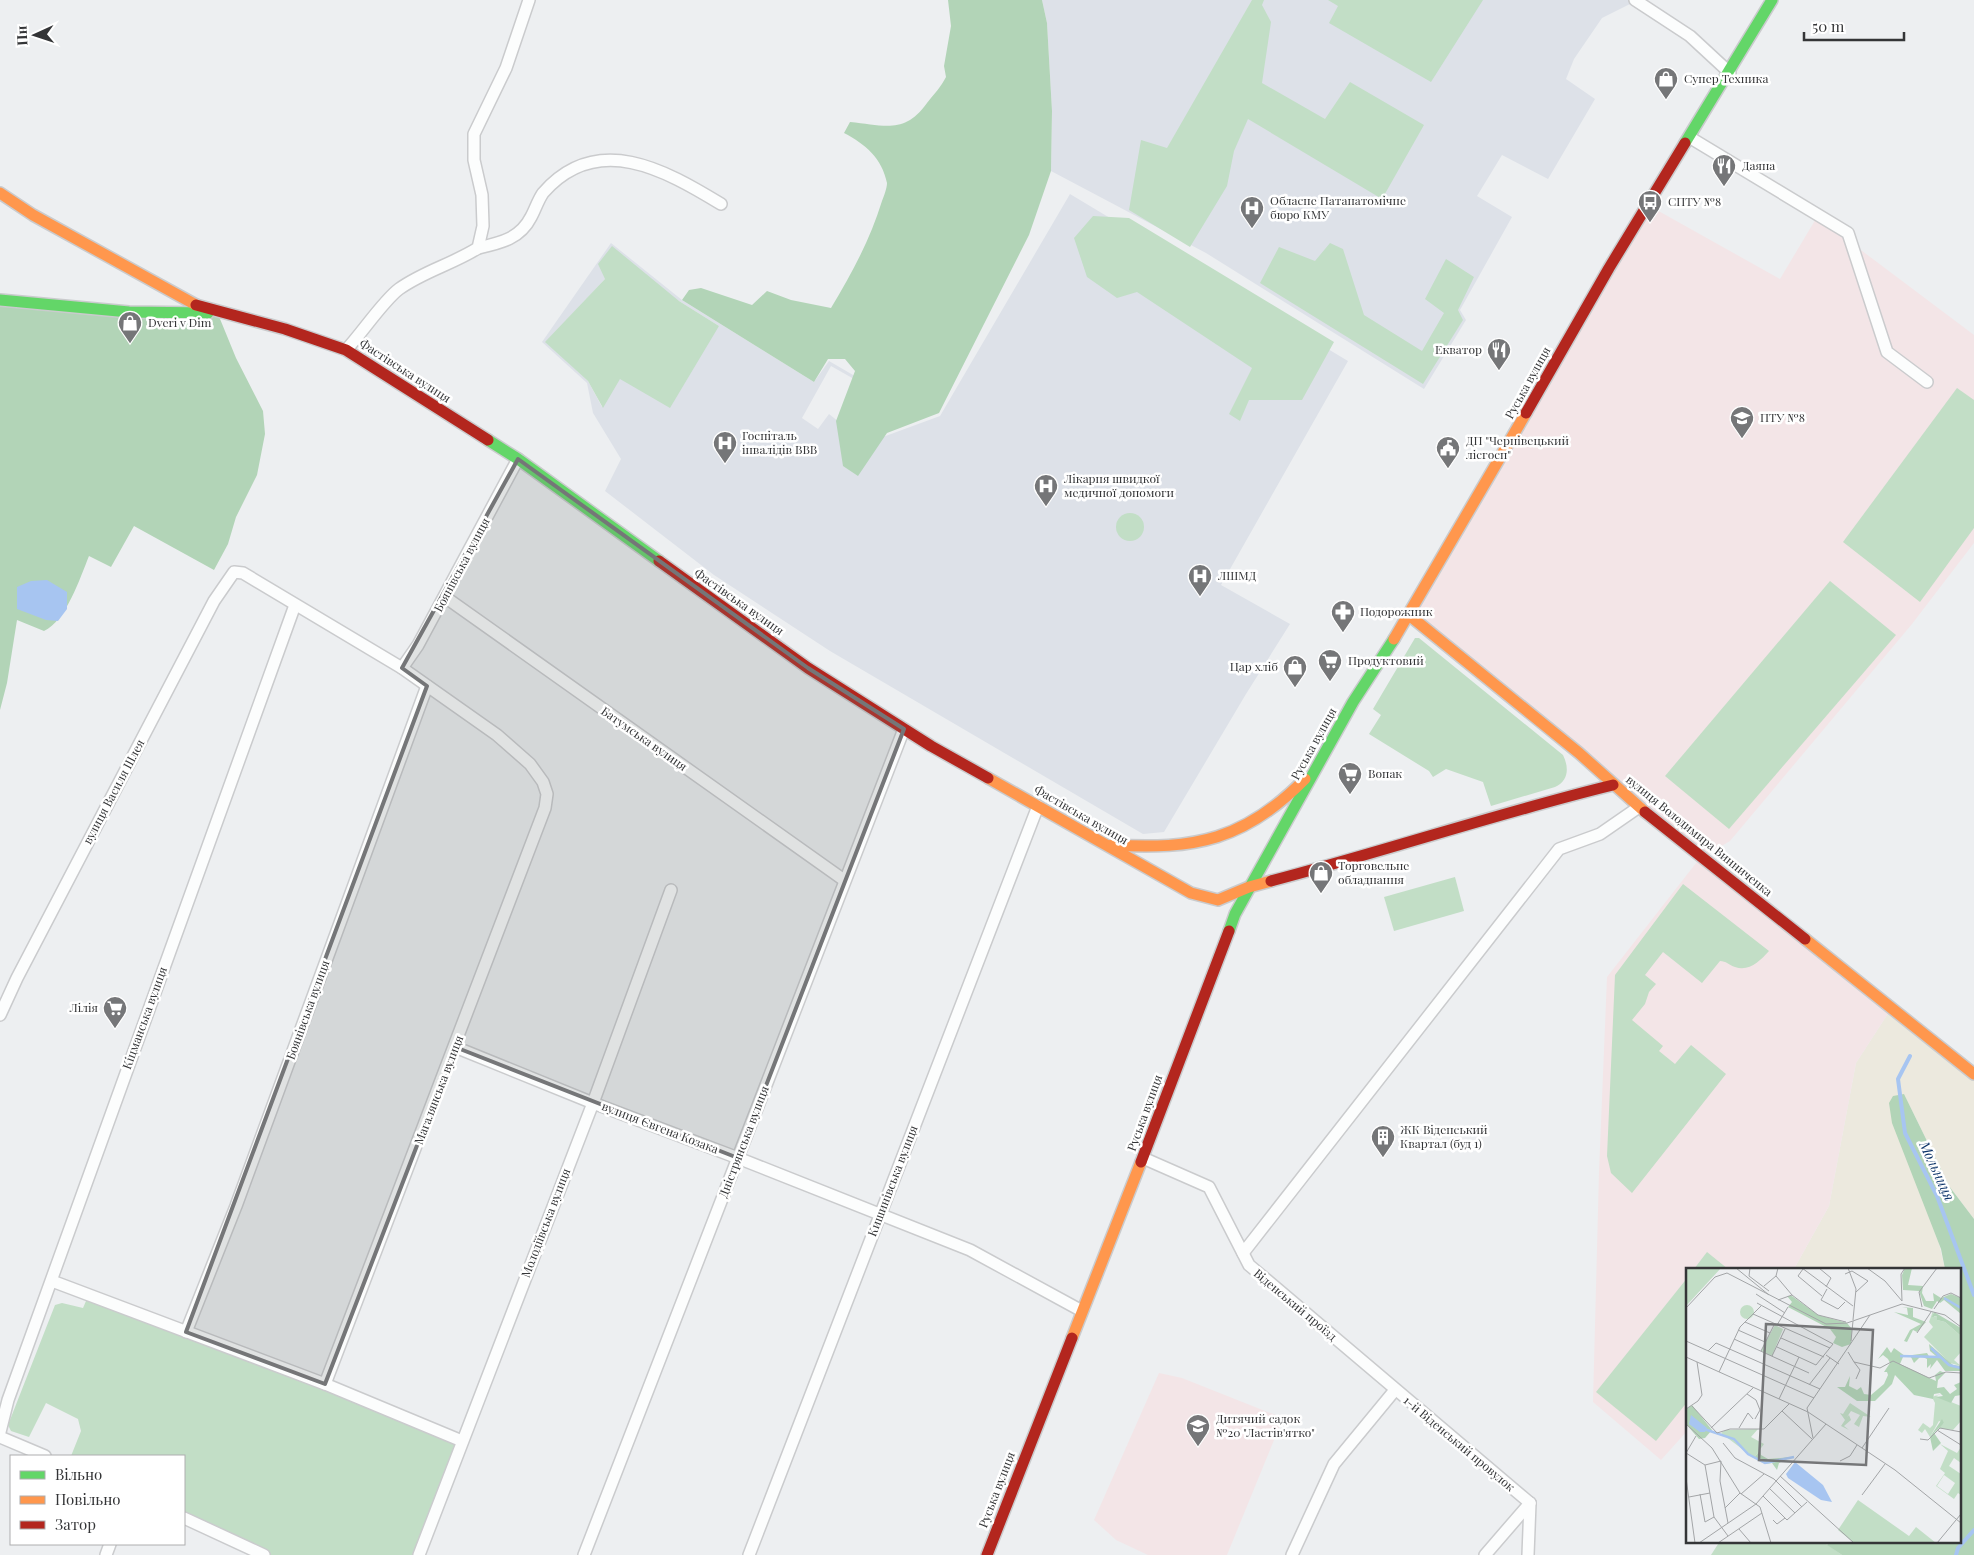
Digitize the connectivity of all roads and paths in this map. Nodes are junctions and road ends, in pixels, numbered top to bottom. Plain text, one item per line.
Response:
1 (529, 0) edge
2 (1635, 0) edge
3 (1772, 0) edge
4 (1730, 73) junction
5 (1689, 137) junction
6 (0, 193) edge
7 (721, 204) dead end
8 (478, 248) junction
9 (0, 300) edge
10 (218, 313) junction
11 (346, 350) junction
12 (1927, 382) dead end
13 (518, 459) junction
14 (445, 597) junction
15 (295, 605) junction
16 (1409, 615) junction
17 (402, 668) junction
18 (427, 686) junction
19 (904, 729) junction
20 (1318, 765) junction
21 (1614, 785) junction
22 (1038, 806) junction
23 (1639, 807) junction
24 (1105, 844) junction
25 (844, 880) junction
26 (1248, 887) junction
27 (671, 890) dead end
28 (0, 1015) edge
29 (455, 1047) junction
30 (1974, 1074) edge
31 (593, 1103) junction
32 (738, 1158) junction
33 (1143, 1158) junction
34 (880, 1214) junction
35 (1243, 1253) junction
36 (52, 1280) junction
37 (1082, 1311) junction
38 (186, 1332) junction
39 (325, 1384) junction
40 (1395, 1390) junction
41 (4, 1398) edge
42 (0, 1432) edge
43 (0, 1436) edge
44 (462, 1441) junction
45 (43, 1455) edge
46 (1530, 1504) junction
47 (185, 1518) edge
48 (263, 1555) edge
49 (419, 1555) edge
50 (584, 1555) edge
51 (749, 1555) edge
52 (987, 1555) edge
53 (1292, 1555) edge
54 (1485, 1555) edge
55 (1528, 1555) edge

1 - 8 street
2 - 4 street
3 - 4 main road, Руська вулиця
4 - 5 main road, Руська вулиця
5 - 12 street
5 - 16 main road, Руська вулиця
6 - 10 main road, Фастівська вулиця
7 - 8 street
8 - 11 street
9 - 10 main road, Фастівська вулиця
10 - 11 main road, Фастівська вулиця
11 - 13 main road, Фастівська вулиця
13 - 14 street, Боянівська вулиця
13 - 19 main road, Фастівська вулиця
14 - 17 street, Боянівська вулиця
14 - 25 street, Батумська вулиця
15 - 17 street
15 - 28 street, вулиця Василя Шлея
15 - 36 street, Кіцманська вулиця
16 - 20 main road, Руська вулиця
16 - 21 main road, вулиця Володимира Винниченка
17 - 18 street
18 - 29 street, Магалянська вулиця
18 - 38 street, Боянівська вулиця
19 - 22 main road, Фастівська вулиця
19 - 25 street, Дністрянська вулиця
20 - 24 main road
20 - 26 main road, Руська вулиця
21 - 23 main road, вулиця Володимира Винниченка
21 - 26 main road, Фастівська вулиця
22 - 24 main road, Фастівська вулиця
22 - 34 street, Кишинівська вулиця
23 - 30 main road, вулиця Володимира Винниченка
23 - 35 street
24 - 26 main road, Фастівська вулиця
25 - 32 street, Дністрянська вулиця
26 - 33 main road, Руська вулиця
27 - 31 street, Молодіївська вулиця
29 - 31 street, вулиця Євгена Козака
29 - 39 street, Магалянська вулиця
31 - 32 street, вулиця Євгена Козака
31 - 44 street, Молодіївська вулиця
32 - 34 street, вулиця Євгена Козака
32 - 50 street, Дністрянська вулиця
33 - 35 street, Віденський проїзд
33 - 37 main road, Руська вулиця
34 - 37 street, вулиця Євгена Козака
34 - 51 street, Кишинівська вулиця
35 - 40 street, Віденський проїзд
36 - 38 street
36 - 41 street, Кіцманська вулиця
37 - 52 main road, Руська вулиця
38 - 39 street
39 - 44 street
40 - 46 street, 1-й Віденський провулок
40 - 53 street, 1-й Віденський провулок
41 - 42 street, Кіцманська вулиця
43 - 45 street
44 - 49 street, Молодіївська вулиця
46 - 54 street
46 - 55 street
47 - 48 street

